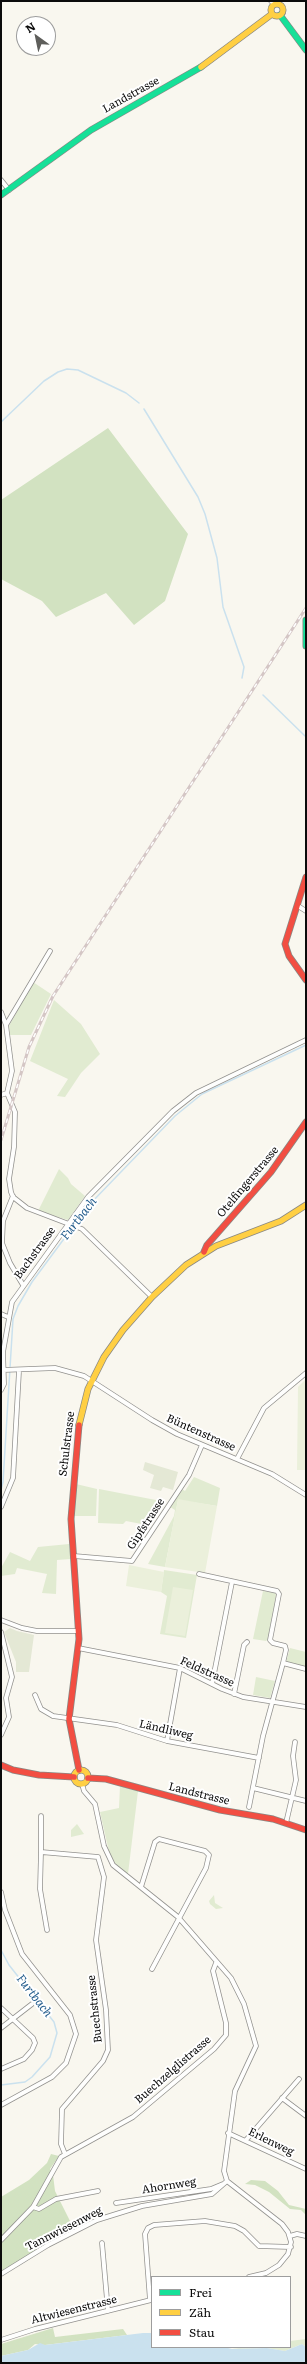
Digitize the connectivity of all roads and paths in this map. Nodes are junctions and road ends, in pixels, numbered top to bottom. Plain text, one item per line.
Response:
1 (272, 3) edge
2 (282, 3) edge
3 (272, 14) junction
4 (280, 15) junction
5 (306, 50) edge
6 (1, 180) edge
7 (9, 190) junction
8 (1, 195) edge
9 (306, 620) edge
10 (306, 646) edge
11 (306, 877) edge
12 (298, 906) junction
13 (306, 911) edge
14 (50, 952) dead end
15 (306, 980) edge
16 (1, 1012) edge
17 (6, 1025) junction
18 (306, 1040) edge
19 (7, 1093) junction
20 (1, 1095) edge
21 (306, 1122) edge
22 (12, 1196) junction
23 (306, 1205) edge
24 (70, 1223) junction
25 (204, 1252) junction
26 (23, 1285) junction
27 (152, 1297) junction
28 (1, 1314) edge
29 (8, 1317) junction
30 (5, 1370) junction
31 (17, 1371) junction
32 (306, 1373) edge
33 (92, 1381) junction
34 (1, 1390) edge
35 (202, 1445) junction
36 (237, 1459) junction
37 (306, 1495) edge
38 (1, 1508) edge
39 (74, 1556) junction
40 (199, 1574) dead end
41 (232, 1582) junction
42 (1, 1620) edge
43 (78, 1631) junction
44 (1, 1632) edge
45 (247, 1642) dead end
46 (78, 1648) junction
47 (283, 1663) junction
48 (180, 1668) junction
49 (306, 1669) edge
50 (212, 1684) junction
51 (234, 1694) junction
52 (35, 1695) dead end
53 (271, 1702) junction
54 (306, 1707) edge
55 (69, 1719) junction
56 (1, 1735) edge
57 (167, 1741) junction
58 (295, 1742) dead end
59 (259, 1758) junction
60 (1, 1765) edge
61 (79, 1770) junction
62 (74, 1777) junction
63 (88, 1778) junction
64 (82, 1784) junction
65 (253, 1788) junction
66 (292, 1798) junction
67 (306, 1801) edge
68 (249, 1807) dead end
69 (41, 1816) dead end
70 (286, 1823) junction
71 (306, 1830) edge
72 (41, 1852) junction
73 (106, 1852) junction
74 (98, 1857) junction
75 (142, 1887) junction
76 (1, 1892) edge
77 (178, 1916) junction
78 (47, 1930) dead end
79 (216, 1963) junction
80 (152, 1969) dead end
81 (32, 2004) dead end
82 (1, 2008) edge
83 (13, 2018) junction
84 (1, 2028) edge
85 (1, 2069) edge
86 (299, 2079) dead end
87 (282, 2098) junction
88 (1, 2104) edge
89 (306, 2116) edge
90 (228, 2133) junction
91 (246, 2140) junction
92 (65, 2154) junction
93 (306, 2169) edge
94 (225, 2182) junction
95 (98, 2191) dead end
96 (116, 2203) dead end
97 (33, 2207) junction
98 (290, 2236) junction
99 (306, 2236) edge
100 (1, 2240) edge
101 (102, 2243) dead end
102 (291, 2246) junction
103 (1, 2274) edge
104 (253, 2276) edge
105 (151, 2300) edge
106 (108, 2311) junction
107 (1, 2340) edge

1 - 2 street
1 - 3 street
2 - 4 street
3 - 4 street
3 - 7 street, Landstrasse
4 - 5 street
6 - 7 street
7 - 8 street, Landstrasse
9 - 10 street
11 - 12 street
12 - 13 street
12 - 15 street
14 - 17 street
16 - 17 street
17 - 19 street
18 - 24 street, Bachstrasse
19 - 20 street
19 - 22 street
21 - 25 street, Otelfingerstrasse
22 - 24 street
22 - 26 street
23 - 25 street, Schulstrasse
24 - 26 street, Bachstrasse
24 - 27 street
25 - 27 street, Schulstrasse
26 - 29 street, Bachstrasse
27 - 33 street, Schulstrasse
28 - 29 street
29 - 30 street, Bachstrasse
30 - 31 street
30 - 34 street, Bachstrasse
31 - 33 street, Büntenstrasse
31 - 38 street
32 - 36 street
33 - 35 street, Büntenstrasse
33 - 39 street, Schulstrasse
35 - 36 street, Büntenstrasse
35 - 39 street, Gipfstrasse
36 - 37 street, Büntenstrasse
39 - 43 street, Schulstrasse
40 - 41 street
41 - 47 street
41 - 50 street
42 - 43 street
43 - 46 street, Schulstrasse
44 - 56 street
45 - 51 street
46 - 48 street, Feldstrasse
46 - 55 street, Schulstrasse
47 - 49 street
47 - 53 street
48 - 50 street, Feldstrasse
48 - 57 street
50 - 51 street, Feldstrasse
51 - 53 street, Feldstrasse
52 - 55 street, Ländliweg
53 - 54 street, Feldstrasse
53 - 59 street
55 - 57 street, Ländliweg
55 - 61 street, Schulstrasse
57 - 59 street, Ländliweg
58 - 66 street
59 - 65 street
60 - 62 street
61 - 62 street
61 - 63 street
62 - 64 street
63 - 64 street
63 - 70 street, Landstrasse
64 - 73 street
65 - 66 street
65 - 68 street
66 - 67 street
66 - 70 street
69 - 72 street
70 - 71 street, Landstrasse
72 - 74 street
72 - 78 street
73 - 74 street
73 - 75 street
74 - 92 street, Buechstrasse
75 - 77 street
75 - 77 street
76 - 88 street
77 - 79 street
77 - 80 street
79 - 90 street
79 - 92 street, Buechzelglistrasse
81 - 83 street
82 - 83 street
83 - 84 street
83 - 85 street
86 - 87 street
87 - 89 street
87 - 91 street
90 - 91 street, Erlenweg
90 - 94 street
91 - 93 street, Erlenweg
92 - 97 street, Buechzelglistrasse
94 - 96 street, Ahornweg
94 - 98 street
94 - 103 street, Tannwiesenweg
95 - 97 street
97 - 100 street, Buechzelglistrasse
98 - 99 street
98 - 102 street
101 - 106 street
102 - 104 street
102 - 105 street
105 - 106 street, Altwiesenstrasse
106 - 107 street, Altwiesenstrasse

